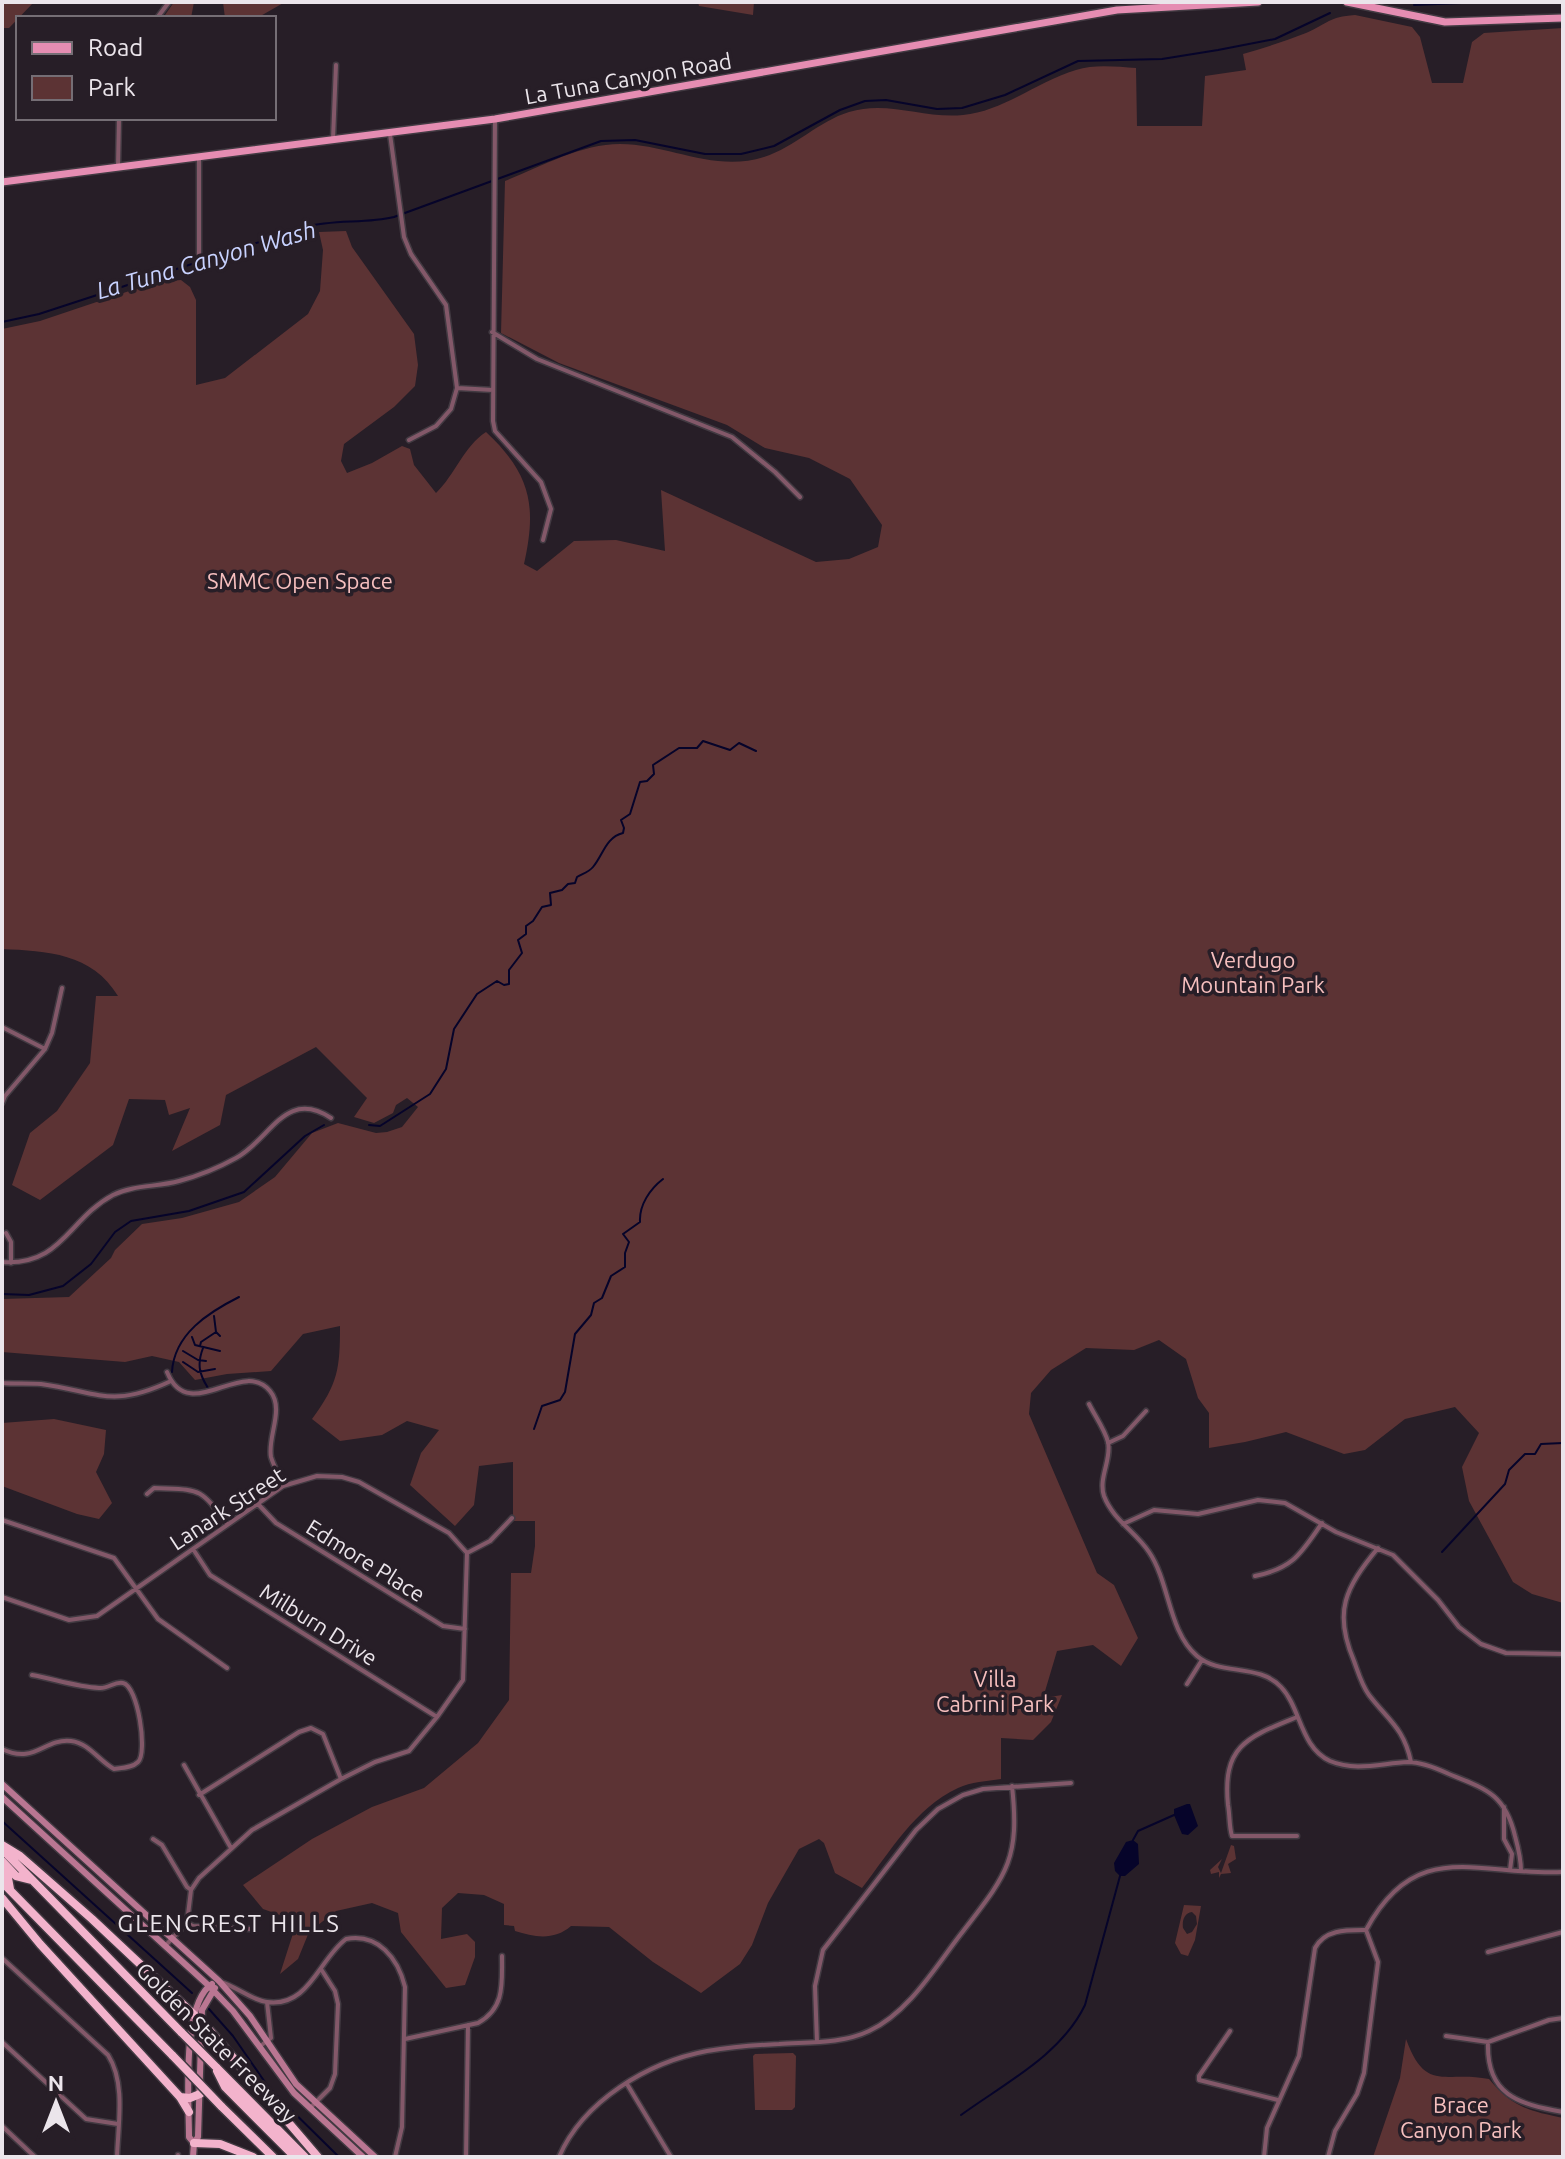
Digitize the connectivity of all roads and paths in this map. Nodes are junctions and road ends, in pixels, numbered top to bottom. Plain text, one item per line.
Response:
1 (1258, 2) edge
2 (1347, 2) edge
3 (1142, 5) edge
4 (1382, 5) edge
5 (1563, 18) edge
6 (336, 65) dead end
7 (495, 119) junction
8 (119, 120) edge
9 (390, 134) junction
10 (333, 141) junction
11 (199, 157) junction
12 (118, 166) junction
13 (2, 182) edge
14 (200, 264) dead end
15 (492, 332) junction
16 (457, 388) junction
17 (493, 390) junction
18 (409, 440) dead end
19 (800, 497) dead end
20 (543, 540) dead end
21 (62, 988) dead end
22 (2, 1027) edge
23 (45, 1049) junction
24 (2, 1103) edge
25 (331, 1118) dead end
26 (6, 1233) dead end
27 (2, 1262) edge
28 (11, 1263) junction
29 (167, 1372) dead end
30 (171, 1381) junction
31 (2, 1383) edge
32 (1089, 1404) dead end
33 (1146, 1411) dead end
34 (1108, 1443) junction
35 (283, 1486) junction
36 (147, 1494) dead end
37 (257, 1503) junction
38 (512, 1518) dead end
39 (2, 1520) edge
40 (1322, 1523) junction
41 (227, 1524) junction
42 (1123, 1524) junction
43 (1378, 1548) junction
44 (193, 1549) junction
45 (467, 1553) junction
46 (1255, 1576) dead end
47 (135, 1590) junction
48 (2, 1597) edge
49 (465, 1629) junction
50 (1563, 1654) edge
51 (1202, 1660) junction
52 (227, 1668) dead end
53 (32, 1675) dead end
54 (1187, 1684) dead end
55 (437, 1717) junction
56 (1297, 1717) junction
57 (2, 1749) edge
58 (1411, 1762) junction
59 (184, 1765) dead end
60 (341, 1779) junction
61 (1071, 1783) dead end
62 (2, 1784) edge
63 (1012, 1786) junction
64 (199, 1795) junction
65 (2, 1797) edge
66 (1504, 1804) junction
67 (1297, 1836) dead end
68 (153, 1839) dead end
69 (2, 1847) edge
70 (231, 1848) junction
71 (2, 1861) edge
72 (90, 1865) junction
73 (1510, 1870) junction
74 (1521, 1871) junction
75 (2, 1872) edge
76 (84, 1872) junction
77 (1563, 1872) edge
78 (33, 1880) junction
79 (2, 1882) edge
80 (10, 1890) junction
81 (191, 1890) junction
82 (2, 1898) edge
83 (187, 1923) junction
84 (250, 1929) dead end
85 (1366, 1930) junction
86 (1563, 1932) edge
87 (171, 1939) junction
88 (165, 1945) junction
89 (1488, 1952) dead end
90 (502, 1956) dead end
91 (2, 1958) edge
92 (321, 1969) junction
93 (219, 1981) junction
94 (211, 1988) junction
95 (172, 1995) junction
96 (200, 1996) junction
97 (267, 2002) junction
98 (202, 2010) junction
99 (233, 2011) junction
100 (193, 2014) junction
101 (1563, 2018) edge
102 (202, 2023) junction
103 (468, 2025) junction
104 (1230, 2031) dead end
105 (1446, 2036) dead end
106 (405, 2039) junction
107 (2, 2042) edge
108 (266, 2042) junction
109 (817, 2042) junction
110 (1488, 2042) junction
111 (259, 2047) junction
112 (627, 2084) junction
113 (232, 2089) junction
114 (200, 2094) junction
115 (185, 2098) junction
116 (1278, 2100) junction
117 (313, 2106) junction
118 (189, 2112) joint
119 (1563, 2112) edge
120 (118, 2124) junction
121 (2, 2126) edge
122 (194, 2143) junction
123 (35, 2157) edge
124 (117, 2157) edge
125 (193, 2157) edge
126 (253, 2157) edge
127 (273, 2157) edge
128 (295, 2157) edge
129 (305, 2157) edge
130 (318, 2157) edge
131 (363, 2157) edge
132 (375, 2157) edge
133 (395, 2157) edge
134 (466, 2157) edge
135 (559, 2157) edge
136 (671, 2157) edge
137 (1264, 2157) edge
138 (1328, 2157) edge

1 - 3 main road, La Tuna Canyon Road
2 - 4 main road
3 - 7 main road, La Tuna Canyon Road
4 - 5 main road
6 - 10 street
7 - 9 main road, La Tuna Canyon Road
7 - 15 street
8 - 12 street
9 - 10 main road, La Tuna Canyon Road
9 - 16 street
10 - 11 main road, La Tuna Canyon Road
11 - 12 main road, La Tuna Canyon Road
11 - 14 street
12 - 13 main road, La Tuna Canyon Road
15 - 17 street
15 - 19 street
16 - 17 street
16 - 18 street
17 - 20 street
21 - 23 street
22 - 23 street
23 - 24 street
25 - 28 street
26 - 28 street
27 - 28 street
29 - 30 street
30 - 31 street
30 - 35 street
32 - 34 street
33 - 34 street
34 - 42 street
35 - 37 street, Lanark Street
35 - 45 street, Lanark Street
36 - 41 street
37 - 41 street, Lanark Street
37 - 49 street, Edmore Place
38 - 45 street
39 - 47 street
40 - 42 street
40 - 43 street
40 - 46 street
41 - 44 street, Lanark Street
42 - 51 street
43 - 50 street
43 - 58 street
44 - 47 street, Lanark Street
44 - 55 street, Milburn Drive
45 - 49 street
47 - 48 street, Lanark Street
47 - 52 street
49 - 55 street
51 - 54 street
51 - 56 street
53 - 57 street
55 - 60 street
56 - 58 street
56 - 67 street
58 - 66 street
59 - 64 street
60 - 64 street
60 - 70 street
61 - 63 street
62 - 72 main road
63 - 109 street
63 - 109 street
64 - 70 street
65 - 76 main road
66 - 73 street
66 - 74 street
68 - 81 street
69 - 78 highway, Golden State Freeway
69 - 95 highway
70 - 81 street
71 - 78 highway
72 - 76 main road
72 - 87 main road
73 - 74 street
73 - 85 street
74 - 77 street
75 - 80 highway
76 - 88 main road
78 - 113 highway, Golden State Freeway, bridge
79 - 80 highway, Golden State Freeway
80 - 127 highway, Golden State Freeway, bridge
81 - 83 street
82 - 115 highway
83 - 84 street
83 - 87 street
85 - 116 street
85 - 138 street
86 - 89 street
87 - 88 street
87 - 93 main road
88 - 94 main road
90 - 103 street
91 - 120 street
92 - 97 street
92 - 106 street
92 - 117 street
93 - 94 main road
93 - 97 street
93 - 108 main road
94 - 96 main road
94 - 98 main road
94 - 99 main road
95 - 96 main road
95 - 100 highway
96 - 100 main road
97 - 108 street
98 - 99 main road
98 - 102 main road
99 - 111 main road
100 - 102 highway
100 - 115 main road
101 - 110 street
102 - 114 main road
102 - 130 highway
103 - 106 street
103 - 134 street
104 - 116 street
105 - 110 street
106 - 133 street
107 - 120 street
108 - 111 street
108 - 117 main road
109 - 112 street
110 - 119 street
111 - 117 main road
112 - 135 street
112 - 136 street
113 - 128 highway
113 - 129 highway, Golden State Freeway
114 - 115 highway
114 - 122 main road
115 - 118 highway
116 - 137 street
117 - 131 main road
117 - 132 main road
118 - 122 main road
120 - 124 street
121 - 123 street
122 - 125 main road
122 - 126 highway

